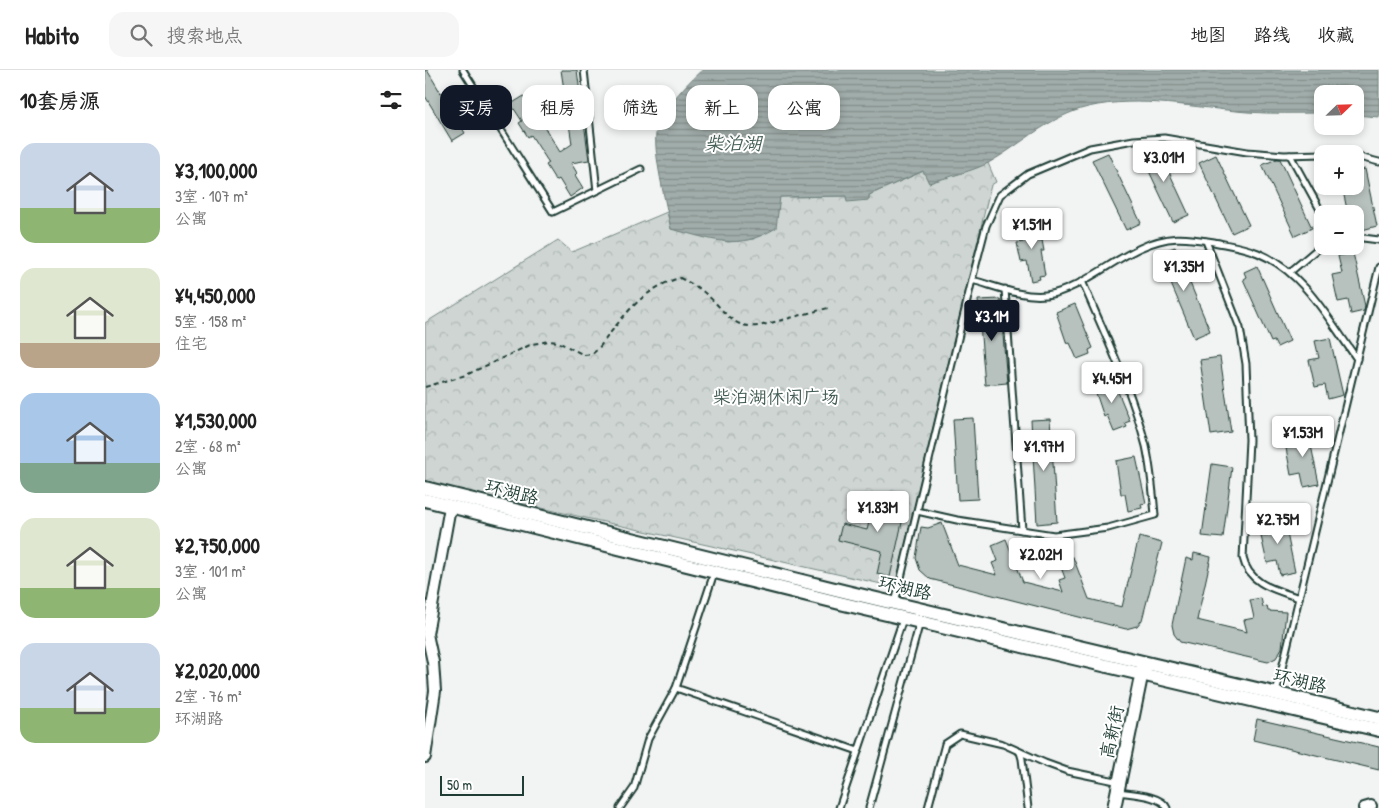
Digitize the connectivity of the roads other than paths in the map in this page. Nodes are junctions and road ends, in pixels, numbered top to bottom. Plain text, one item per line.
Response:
1 (463, 70) edge
2 (584, 70) edge
3 (1314, 154) edge
4 (1290, 155) junction
5 (1364, 158) edge
6 (1379, 162) edge
7 (641, 169) dead end
8 (597, 191) junction
9 (1318, 205) edge
10 (1364, 238) edge
11 (1379, 240) edge
12 (1206, 241) junction
13 (1314, 252) edge
14 (1379, 267) edge
15 (1290, 272) junction
16 (972, 280) junction
17 (1082, 281) junction
18 (1005, 289) junction
19 (1357, 359) junction
20 (425, 488) edge
21 (425, 500) edge
22 (450, 507) junction
23 (917, 511) junction
24 (1022, 530) junction
25 (714, 572) junction
26 (1299, 598) junction
27 (902, 609) junction
28 (920, 621) junction
29 (1143, 668) junction
30 (676, 688) junction
31 (1276, 694) junction
32 (1379, 718) edge
33 (1379, 730) edge
34 (858, 751) junction
35 (1020, 752) junction
36 (425, 758) edge
37 (1119, 787) junction
38 (620, 808) edge
39 (839, 808) edge
40 (869, 808) edge
41 (928, 808) edge
42 (1028, 808) edge
43 (1114, 808) edge
44 (1167, 808) edge

1 - 8 lane
2 - 8 lane
3 - 4 lane
4 - 9 lane
4 - 16 lane
5 - 6 lane
7 - 8 lane
10 - 11 lane
12 - 15 lane
12 - 17 lane
12 - 26 lane
13 - 15 lane
14 - 19 lane
15 - 19 lane
16 - 18 lane
16 - 23 lane
17 - 18 lane
17 - 24 lane
18 - 24 lane
19 - 26 lane
20 - 27 street, 环湖路
21 - 22 street, 环湖路
22 - 25 street, 环湖路
22 - 36 street
23 - 24 lane
23 - 27 lane
25 - 27 street, 环湖路
25 - 30 lane
26 - 31 lane
27 - 28 street, 环湖路
27 - 29 street, 环湖路
27 - 34 lane
28 - 29 street, 环湖路
28 - 40 lane
29 - 31 street, 环湖路
29 - 33 street, 环湖路
29 - 37 street, 高新街
30 - 34 lane
30 - 38 lane
31 - 32 street, 环湖路
34 - 39 lane
35 - 37 lane
35 - 41 lane
35 - 42 lane
37 - 43 street, 高新街
37 - 44 lane

